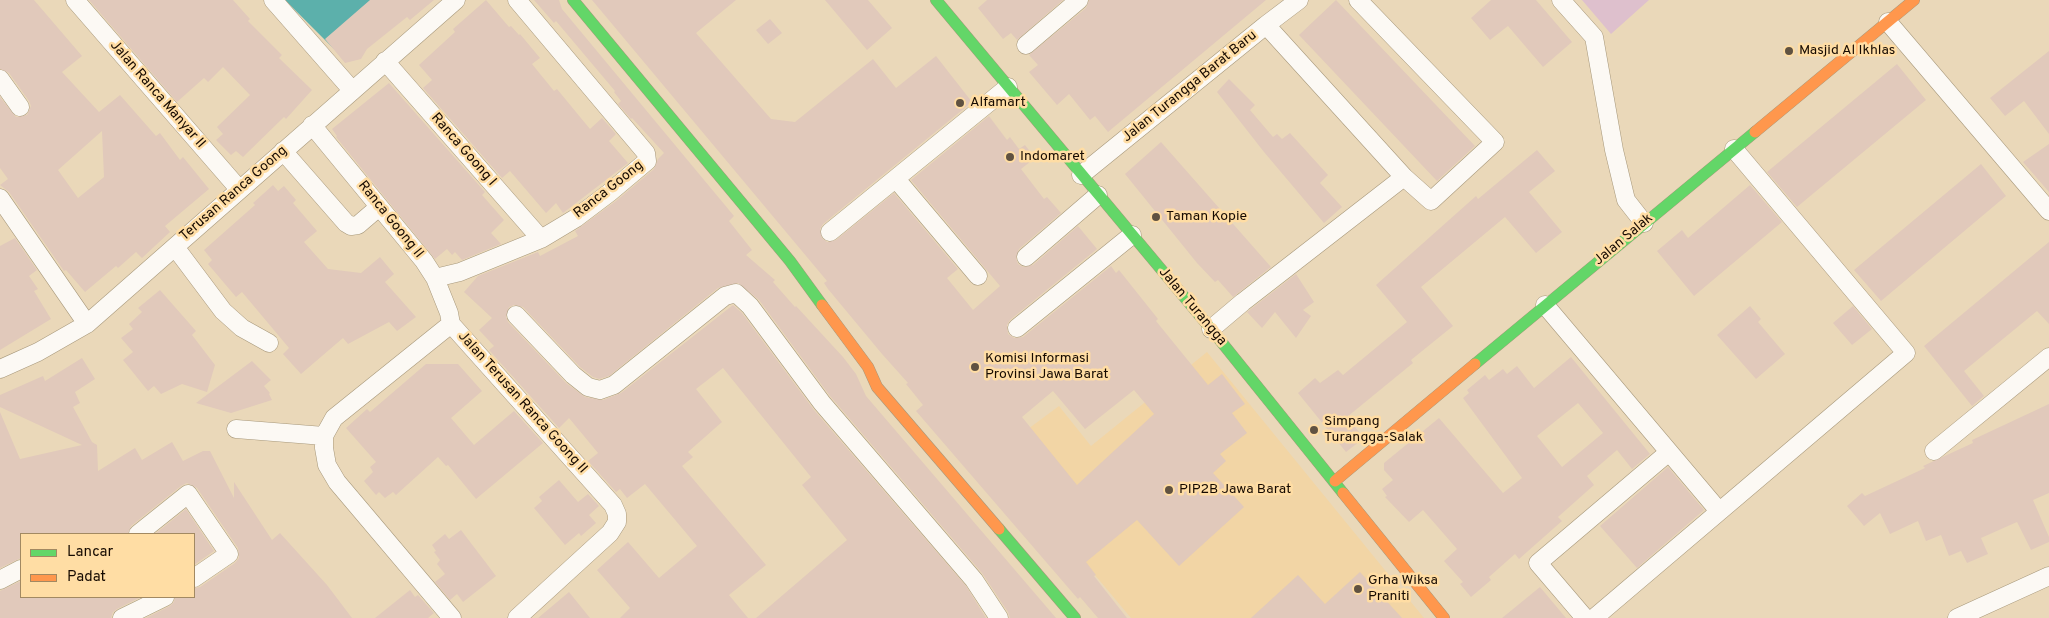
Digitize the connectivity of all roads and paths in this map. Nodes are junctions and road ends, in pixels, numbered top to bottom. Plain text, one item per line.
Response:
1 (75, 0) edge
2 (274, 0) edge
3 (456, 0) edge
4 (517, 0) edge
5 (573, 0) edge
6 (936, 0) edge
7 (1079, 0) edge
8 (1299, 0) edge
9 (1358, 0) edge
10 (1562, 0) edge
11 (1914, 0) edge
12 (1888, 22) junction
13 (1266, 25) junction
14 (1026, 45) dead end
15 (385, 61) junction
16 (0, 78) edge
17 (1008, 87) junction
18 (352, 90) junction
19 (20, 107) dead end
20 (312, 125) junction
21 (1734, 150) junction
22 (283, 151) junction
23 (1081, 175) junction
24 (1404, 177) junction
25 (896, 179) junction
26 (239, 189) junction
27 (1098, 196) junction
28 (1, 203) edge
29 (380, 207) junction
30 (2049, 211) edge
31 (1644, 223) junction
32 (830, 232) dead end
33 (1132, 235) junction
34 (541, 238) junction
35 (175, 246) junction
36 (1026, 257) dead end
37 (978, 276) dead end
38 (435, 278) junction
39 (1545, 306) junction
40 (516, 315) dead end
41 (87, 324) junction
42 (451, 324) junction
43 (1018, 328) dead end
44 (1211, 329) junction
45 (269, 343) dead end
46 (2049, 357) edge
47 (0, 369) edge
48 (236, 429) dead end
49 (324, 436) junction
50 (1934, 451) dead end
51 (1669, 452) junction
52 (1335, 481) junction
53 (1719, 512) junction
54 (139, 533) edge
55 (20, 570) edge
56 (2049, 576) edge
57 (195, 577) edge
58 (0, 580) edge
59 (163, 598) edge
60 (122, 618) edge
61 (452, 618) edge
62 (517, 618) edge
63 (999, 618) edge
64 (1076, 618) edge
65 (1444, 618) edge
66 (1585, 618) edge
67 (1594, 618) edge
68 (1957, 618) edge

1 - 26 street, Jalan Ranca Manyar II
2 - 18 street
3 - 15 street, Terusan Ranca Goong
4 - 34 street, Ranca Goong
5 - 64 street
6 - 17 street, Jalan Turangga
7 - 14 street
8 - 13 street, Jalan Turangga Barat Baru
9 - 24 street
10 - 31 street
11 - 12 street, Jalan Salak
12 - 21 street, Jalan Salak
12 - 30 street
13 - 23 street, Jalan Turangga Barat Baru
13 - 24 street
15 - 18 street, Terusan Ranca Goong
15 - 34 street, Ranca Goong I
16 - 19 street
17 - 23 street, Jalan Turangga
17 - 25 street
18 - 20 street, Terusan Ranca Goong
20 - 22 street, Terusan Ranca Goong
20 - 29 street, Ranca Goong II
21 - 31 street, Jalan Salak
21 - 53 street
22 - 26 street, Terusan Ranca Goong
22 - 29 street
23 - 27 street, Jalan Turangga
24 - 44 street
25 - 32 street
25 - 37 street
26 - 35 street, Terusan Ranca Goong
27 - 33 street, Jalan Turangga
27 - 36 street
28 - 41 street
29 - 38 street, Ranca Goong II
31 - 39 street, Jalan Salak
33 - 43 street
33 - 44 street, Jalan Turangga
34 - 38 street, Ranca Goong
35 - 41 street, Terusan Ranca Goong
35 - 45 street
38 - 42 street, Ranca Goong II
39 - 51 street
39 - 52 street, Jalan Salak
40 - 63 street
41 - 47 street, Terusan Ranca Goong
42 - 49 street, Jalan Terusan Ranca Goong II
42 - 62 street, Jalan Terusan Ranca Goong II
44 - 52 street, Jalan Turangga
46 - 50 street
48 - 49 street
49 - 61 street
51 - 53 street
51 - 66 street
52 - 65 street, Jalan Turangga
53 - 67 street
54 - 57 street
55 - 58 street
56 - 68 street
59 - 60 street

